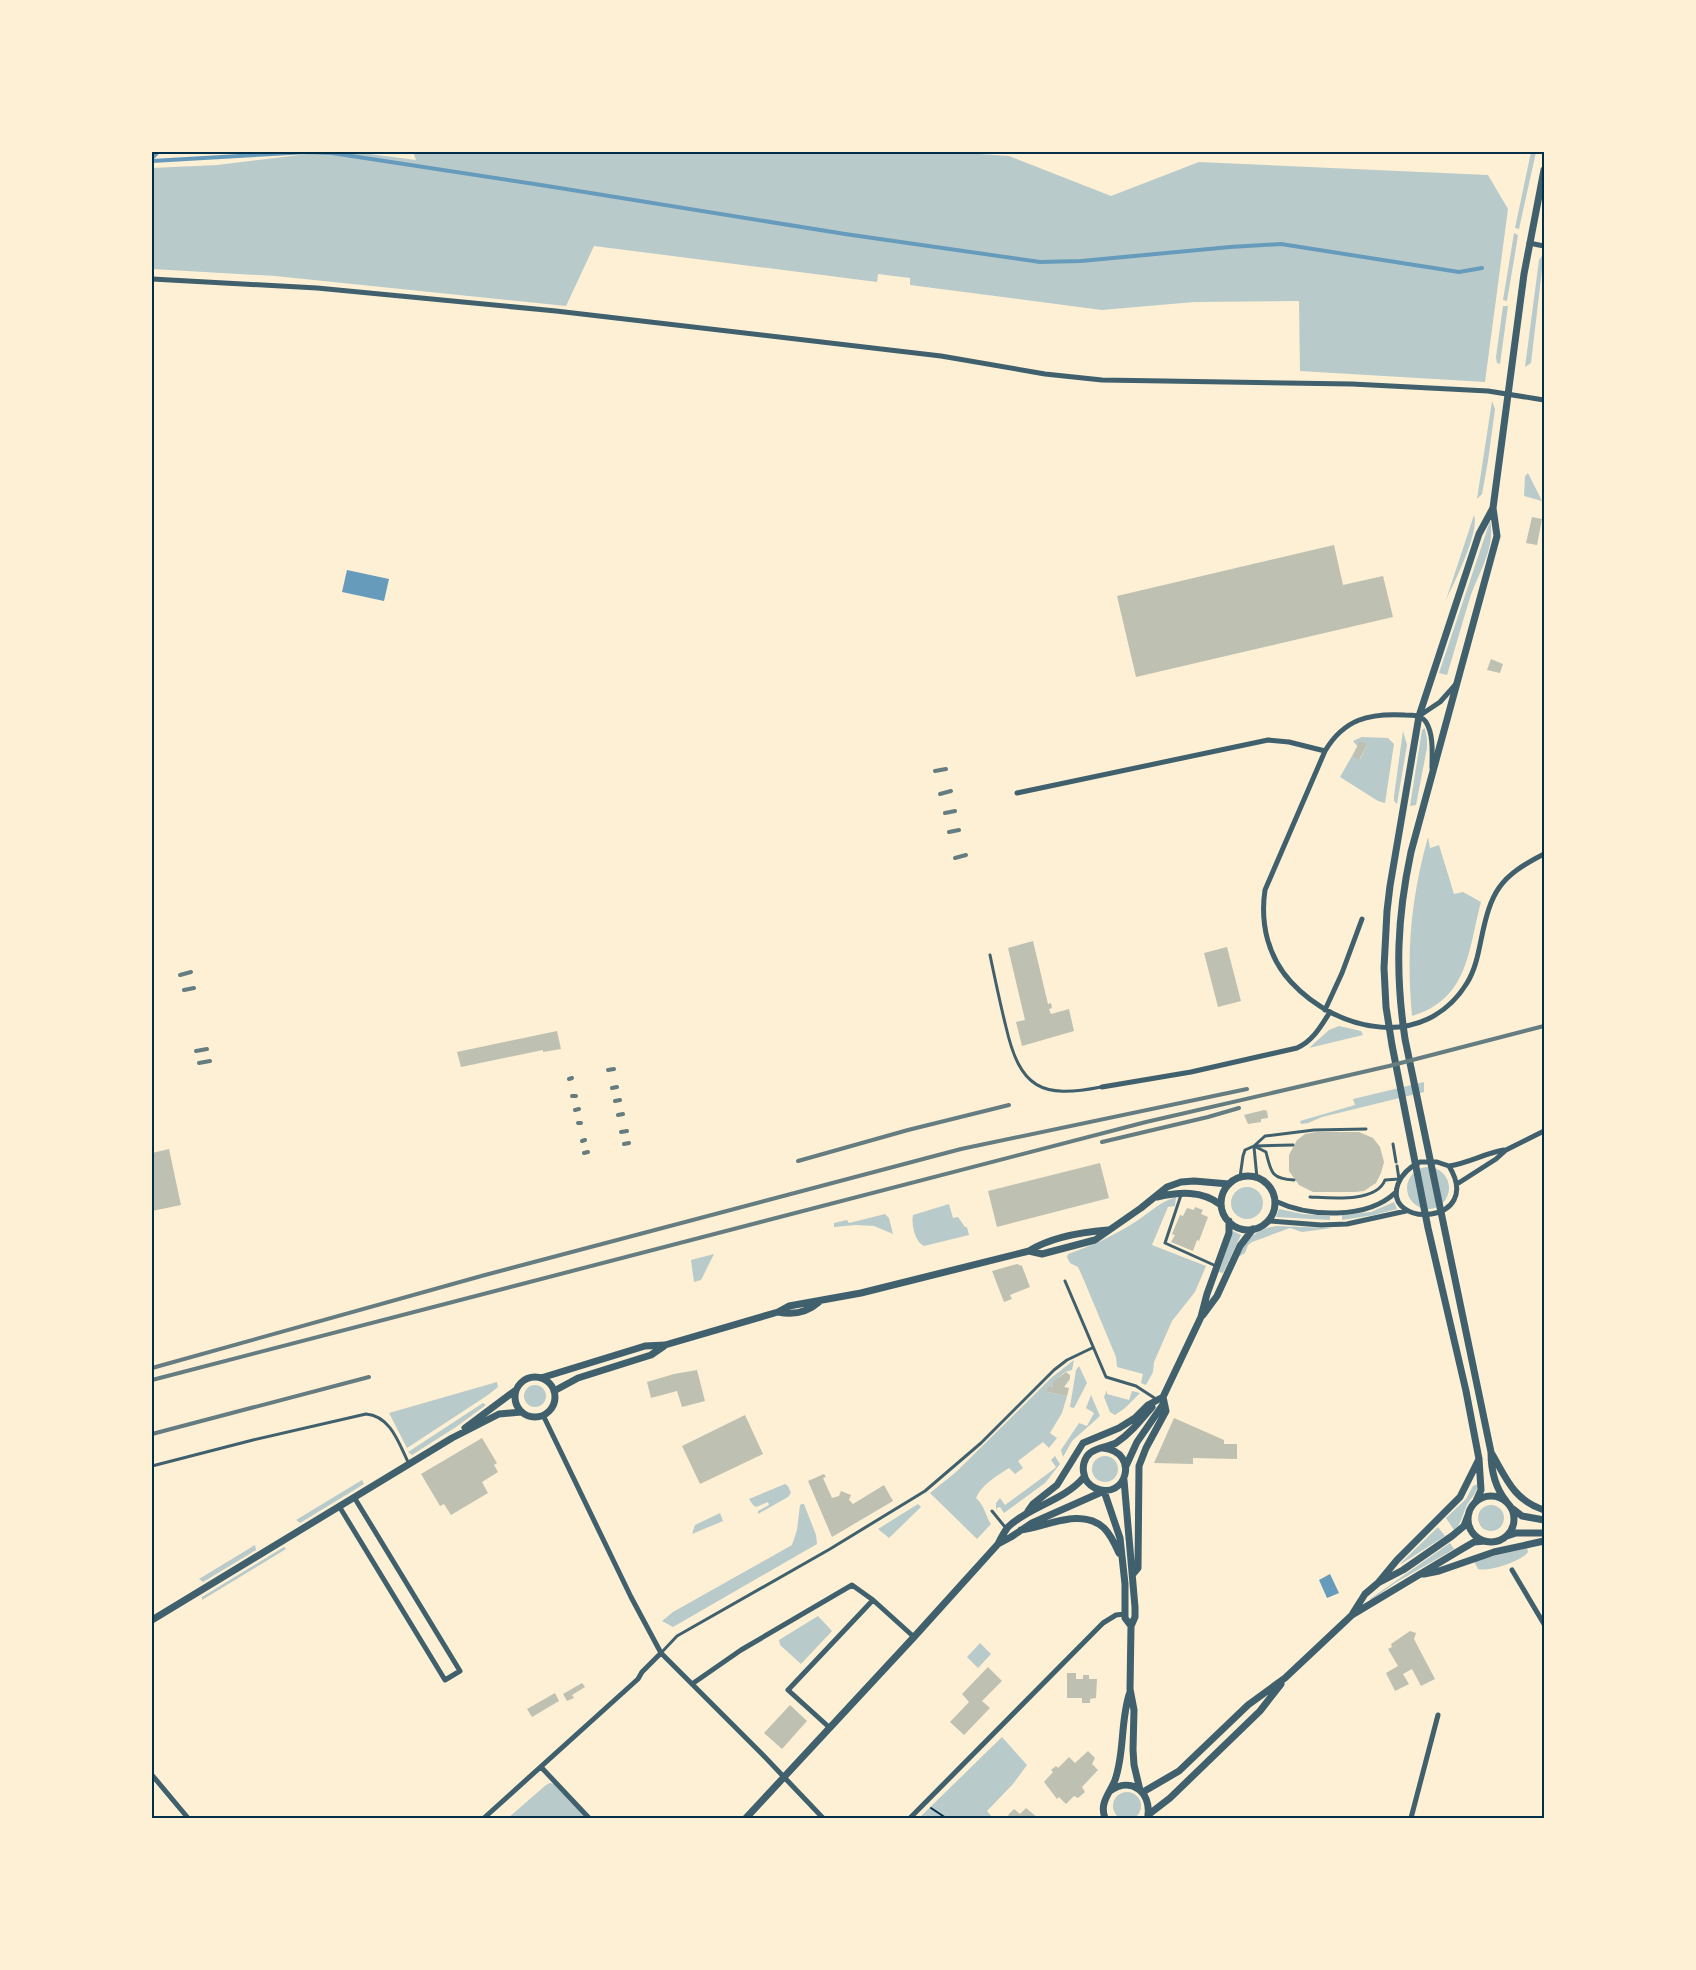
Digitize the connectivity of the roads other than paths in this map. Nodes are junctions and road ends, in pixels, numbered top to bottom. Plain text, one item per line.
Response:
1 (1545, 170) edge
2 (1529, 243) junction
3 (1545, 246) edge
4 (152, 279) edge
5 (1510, 394) junction
6 (1545, 400) edge
7 (1493, 508) junction
8 (1458, 681) junction
9 (1419, 716) junction
10 (1325, 752) junction
11 (1431, 776) junction
12 (1017, 793) dead end
13 (1545, 854) edge
14 (1362, 919) dead end
15 (990, 955) dead end
16 (1327, 1011) junction
17 (1102, 1087) joint
18 (1366, 1129) dead end
19 (1545, 1131) edge
20 (1393, 1144) dead end
21 (1293, 1145) dead end
22 (1254, 1146) junction
23 (1506, 1150) junction
24 (1449, 1166) junction
25 (1240, 1177) junction
26 (1257, 1178) junction
27 (1400, 1179) junction
28 (1294, 1180) dead end
29 (1457, 1184) junction
30 (1229, 1185) junction
31 (1396, 1192) junction
32 (1181, 1193) junction
33 (1310, 1197) dead end
34 (1155, 1198) junction
35 (1275, 1201) junction
36 (1221, 1204) junction
37 (1406, 1211) junction
38 (1228, 1221) junction
39 (1269, 1221) junction
40 (1253, 1230) junction
41 (1218, 1267) junction
42 (1065, 1281) dead end
43 (1201, 1317) junction
44 (665, 1345) junction
45 (1092, 1348) junction
46 (541, 1377) junction
47 (516, 1390) junction
48 (554, 1391) junction
49 (1162, 1400) junction
50 (521, 1412) junction
51 (543, 1415) junction
52 (452, 1438) junction
53 (1103, 1448) junction
54 (1491, 1452) junction
55 (1479, 1459) junction
56 (409, 1464) junction
57 (152, 1466) edge
58 (1126, 1466) junction
59 (1084, 1477) junction
60 (1124, 1480) junction
61 (1104, 1491) junction
62 (354, 1497) junction
63 (1476, 1501) junction
64 (1506, 1501) junction
65 (339, 1506) junction
66 (1512, 1509) junction
67 (1545, 1510) edge
68 (992, 1511) dead end
69 (1027, 1513) junction
70 (1469, 1513) junction
71 (1545, 1520) edge
72 (1006, 1529) junction
73 (1021, 1530) junction
74 (1545, 1533) edge
75 (1507, 1536) junction
76 (1485, 1541) junction
77 (1545, 1542) edge
78 (998, 1544) junction
79 (1122, 1558) junction
80 (1512, 1570) dead end
81 (1133, 1574) junction
82 (1419, 1575) junction
83 (1378, 1583) junction
84 (873, 1600) junction
85 (1125, 1614) junction
86 (1352, 1615) junction
87 (152, 1620) edge
88 (1545, 1624) edge
89 (1131, 1626) junction
90 (914, 1637) junction
91 (661, 1653) junction
92 (1285, 1678) junction
93 (692, 1684) junction
94 (1130, 1689) junction
95 (1438, 1715) dead end
96 (830, 1728) junction
97 (541, 1767) junction
98 (152, 1776) edge
99 (784, 1777) junction
100 (1141, 1791) junction
101 (1108, 1793) junction
102 (1148, 1816) edge
103 (188, 1818) edge
104 (484, 1818) edge
105 (588, 1818) edge
106 (746, 1818) edge
107 (823, 1818) edge
108 (910, 1818) edge
109 (1105, 1818) edge
110 (1411, 1818) edge

1 - 2 street
2 - 3 street
2 - 5 street
4 - 5 street
5 - 6 street
5 - 7 street
7 - 8 street
7 - 9 street
8 - 9 street
8 - 11 street
9 - 10 street
9 - 11 street
9 - 55 street
10 - 12 street
10 - 16 street
11 - 54 street
13 - 16 street
14 - 16 street
15 - 17 lane
16 - 17 street
18 - 22 lane
19 - 23 street
20 - 27 lane
21 - 22 lane
22 - 25 lane
22 - 26 lane
22 - 28 lane
23 - 24 street
23 - 29 street
24 - 27 street
24 - 29 street
25 - 26 street
25 - 30 street
26 - 35 street
27 - 31 street
27 - 33 lane
29 - 37 street
30 - 34 street
30 - 36 street
31 - 35 street
31 - 37 street
32 - 34 street
32 - 36 street
32 - 41 lane
34 - 44 street
35 - 39 street
36 - 38 street
37 - 39 street
38 - 40 street
38 - 41 street
39 - 40 street
40 - 43 street
41 - 43 street
42 - 45 lane
43 - 49 street
44 - 46 street
44 - 48 street
45 - 49 lane
45 - 91 lane
46 - 47 street
46 - 48 street
47 - 50 street
47 - 52 street
48 - 51 street
49 - 53 street
49 - 58 street
49 - 69 street
49 - 81 street
50 - 51 street
50 - 52 street
51 - 91 street
52 - 56 street
53 - 58 street
53 - 59 street
54 - 64 street
54 - 67 street
55 - 63 street
55 - 83 street
56 - 57 lane
56 - 62 street
58 - 60 street
59 - 61 street
59 - 69 street
60 - 61 street
60 - 81 street
61 - 73 street
61 - 79 street
62 - 65 street
62 - 65 street
63 - 64 street
63 - 70 street
64 - 66 street
65 - 87 street
66 - 71 street
66 - 75 street
68 - 72 lane
69 - 72 street
70 - 76 street
70 - 83 street
72 - 78 street
73 - 78 street
73 - 79 street
74 - 75 street
75 - 76 street
76 - 82 street
77 - 82 street
78 - 90 street
79 - 85 street
80 - 88 street
81 - 89 street
82 - 86 street
83 - 86 street
84 - 90 street
84 - 93 street
84 - 96 street
85 - 89 street
85 - 108 street
86 - 92 street
89 - 94 street
90 - 96 street
91 - 93 street
91 - 97 street
92 - 100 street
92 - 102 street
93 - 99 street
94 - 100 street
94 - 101 street
95 - 110 street
96 - 99 street
97 - 104 street
97 - 105 street
98 - 103 street
99 - 106 street
99 - 107 street
100 - 101 street
100 - 102 street
101 - 109 street

